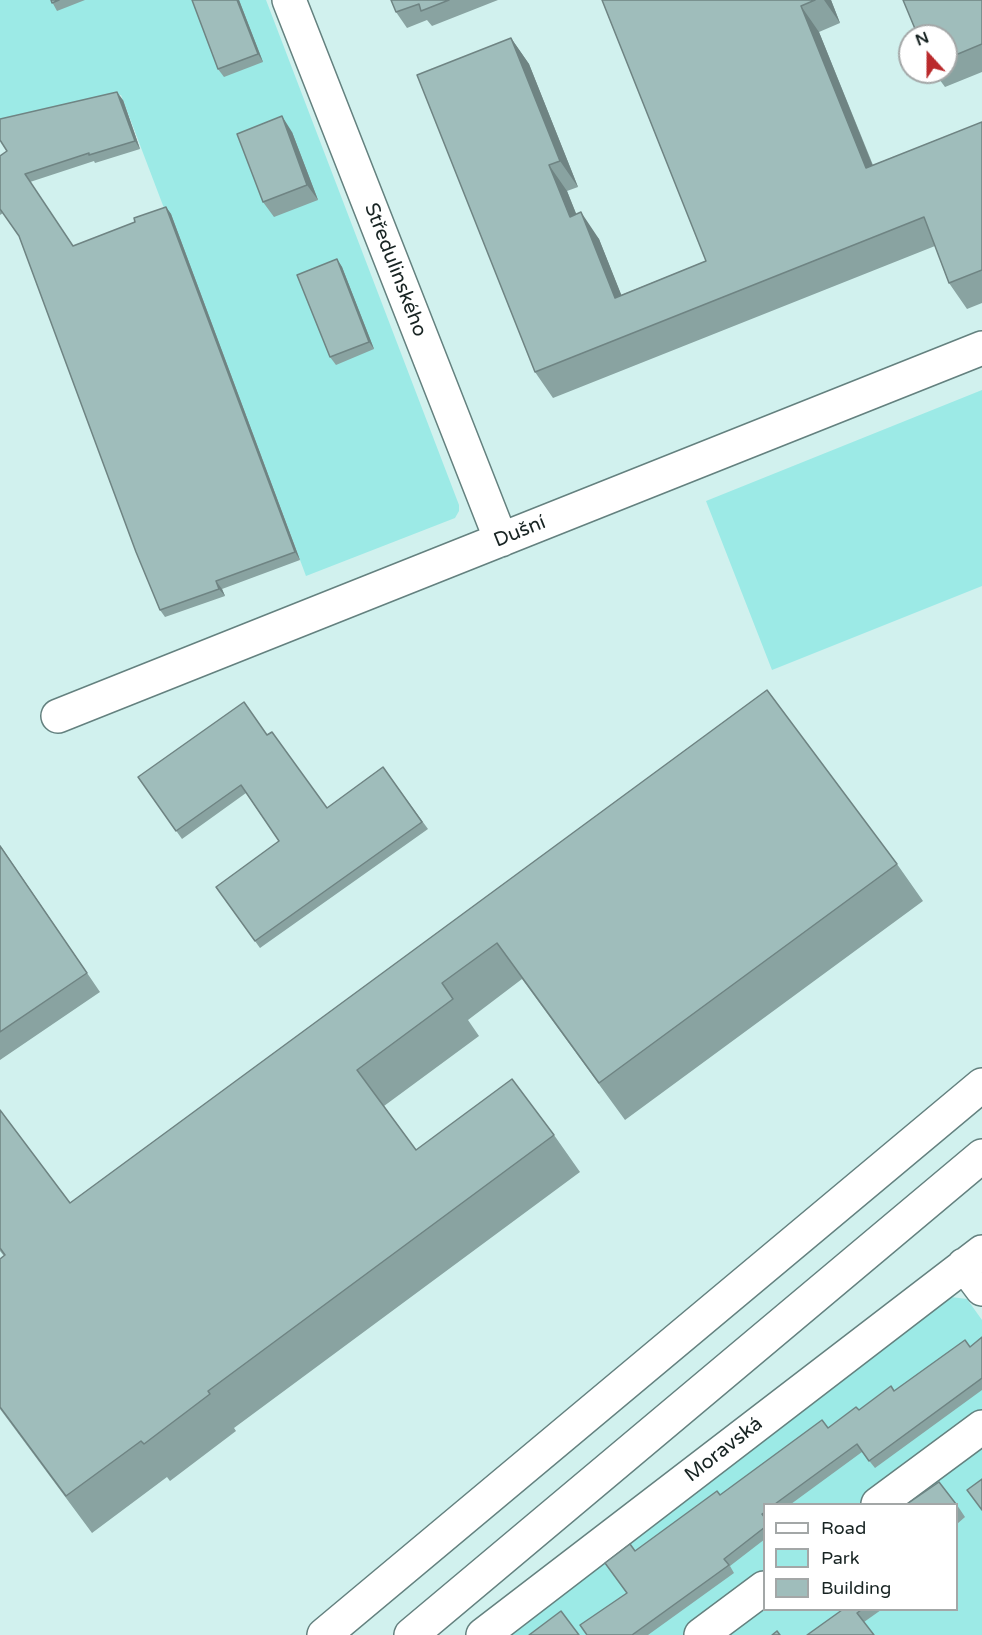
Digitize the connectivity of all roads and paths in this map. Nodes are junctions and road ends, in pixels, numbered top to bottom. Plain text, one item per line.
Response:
1 (289, 0) edge
2 (982, 348) edge
3 (501, 540) junction
4 (57, 716) dead end
5 (982, 1085) edge
6 (982, 1156) edge
7 (976, 1269) edge
8 (982, 1428) edge
9 (879, 1503) edge
10 (763, 1589) edge
11 (324, 1635) edge
12 (411, 1635) edge
13 (483, 1635) edge
14 (701, 1635) edge

1 - 3 street, Středulinského
2 - 3 street, Dušní
3 - 4 street, Dušní
5 - 11 street
6 - 12 street
7 - 13 street, Moravská
8 - 9 street
10 - 14 street

